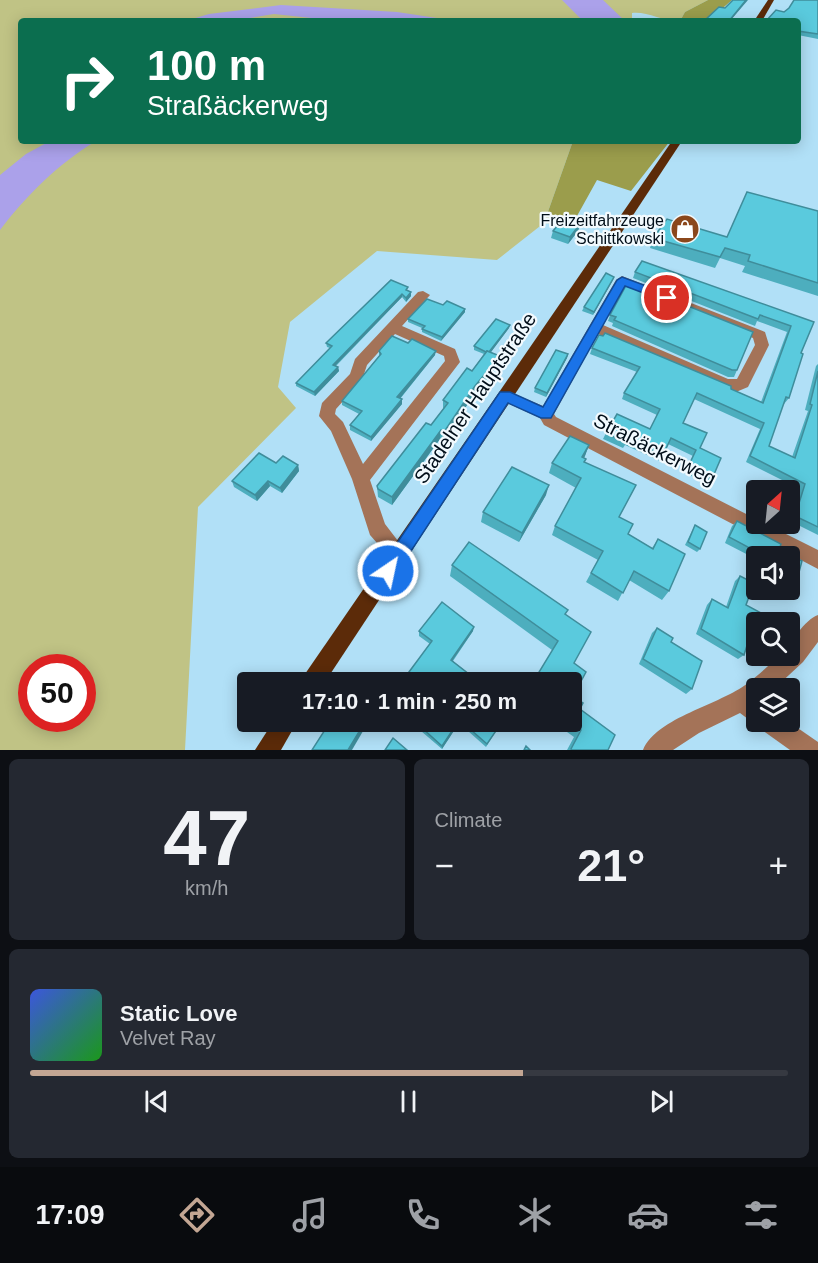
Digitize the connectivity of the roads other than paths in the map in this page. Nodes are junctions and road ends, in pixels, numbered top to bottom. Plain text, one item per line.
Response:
1 (771, 0) edge
2 (760, 18) edge
3 (675, 144) edge
4 (423, 295) dead end
5 (595, 327) junction
6 (393, 328) junction
7 (505, 396) junction
8 (546, 414) junction
9 (361, 480) junction
10 (399, 554) junction
11 (818, 560) edge
12 (818, 625) edge
13 (320, 672) edge
14 (773, 678) edge
15 (746, 701) edge
16 (279, 732) edge
17 (784, 732) edge
18 (267, 750) edge
19 (655, 750) edge
20 (810, 750) edge

1 - 2 main road
3 - 7 main road, Stadelner Hauptstraße
4 - 6 street
5 - 5 street
5 - 8 street
6 - 9 street
6 - 9 street
7 - 8 street, Straßäckerweg
7 - 10 main road, Stadelner Hauptstraße
8 - 11 street, Straßäckerweg
9 - 10 street
10 - 13 main road, Stadelner Hauptstraße
12 - 14 street
15 - 19 street
16 - 18 main road
17 - 20 street

